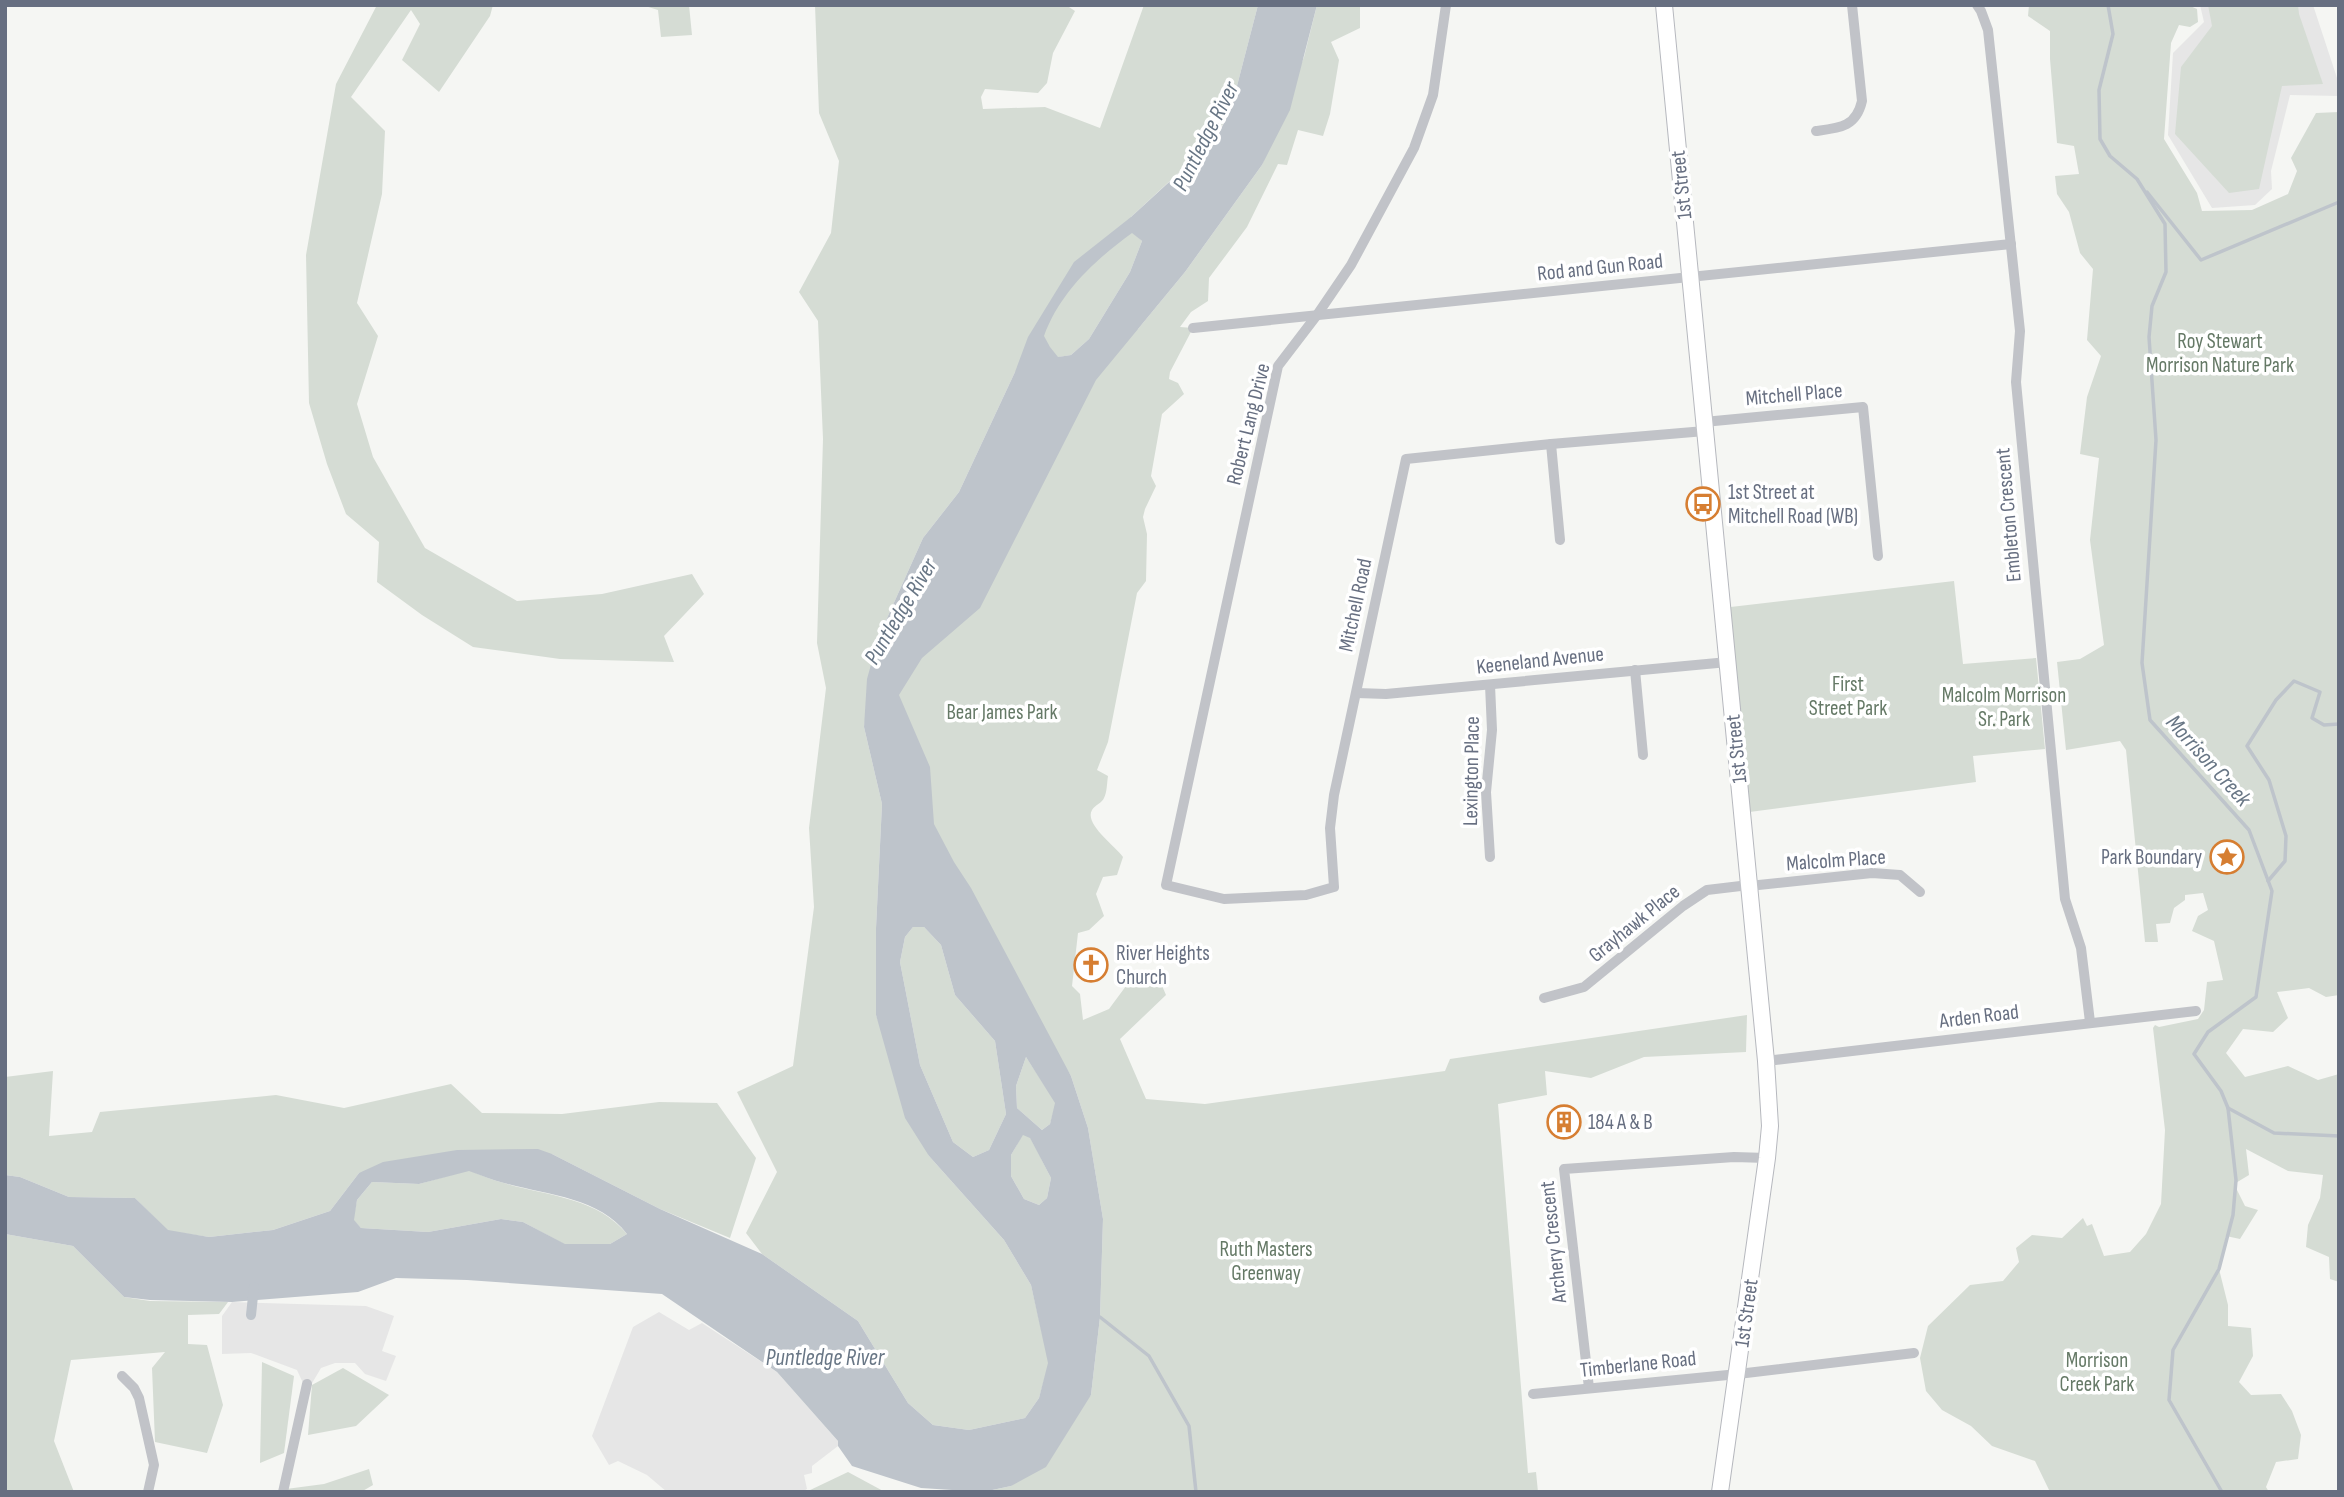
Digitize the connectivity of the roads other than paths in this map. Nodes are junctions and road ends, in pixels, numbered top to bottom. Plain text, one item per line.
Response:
1 (1446, 5) edge
2 (1664, 5) edge
3 (1852, 5) edge
4 (1977, 5) edge
5 (1816, 131) dead end
6 (2011, 244) junction
7 (1690, 277) junction
8 (1317, 315) junction
9 (1193, 328) dead end
10 (1705, 427) junction
11 (1551, 444) junction
12 (1560, 540) dead end
13 (1878, 556) dead end
14 (1727, 662) junction
15 (1635, 670) junction
16 (1490, 685) junction
17 (1356, 693) junction
18 (1643, 755) dead end
19 (1490, 857) dead end
20 (1749, 885) junction
21 (1166, 886) joint
22 (1920, 892) dead end
23 (1544, 998) dead end
24 (2196, 1011) dead end
25 (2090, 1022) junction
26 (1766, 1060) junction
27 (1767, 1158) junction
28 (1914, 1353) dead end
29 (1738, 1374) junction
30 (121, 1376) dead end
31 (307, 1384) dead end
32 (1589, 1388) junction
33 (1533, 1394) dead end
34 (148, 1492) edge
35 (283, 1492) edge
36 (1720, 1492) edge

1 - 8 street, Robert Lang Drive
2 - 7 street, 1st Street
3 - 5 street
4 - 6 street, Embleton Crescent
6 - 7 street, Rod and Gun Road
6 - 25 street, Embleton Crescent
7 - 8 street, Rod and Gun Road
7 - 10 street, 1st Street
8 - 9 street, Rod and Gun Road
8 - 21 street, Robert Lang Drive
10 - 11 street, Mitchell Road
10 - 13 street, Mitchell Place
10 - 14 street, 1st Street
11 - 12 street
11 - 17 street, Mitchell Road
14 - 15 street, Keeneland Avenue
14 - 20 street, 1st Street
15 - 16 street, Keeneland Avenue
15 - 18 street
16 - 17 street, Keeneland Avenue
16 - 19 street, Lexington Place
17 - 21 street, Mitchell Road
20 - 22 street, Malcolm Place
20 - 23 street, Grayhawk Place
20 - 26 street, 1st Street
24 - 25 street, Arden Road
25 - 26 street, Arden Road
26 - 27 street, 1st Street
27 - 29 street, 1st Street
27 - 32 street, Archery Crescent
28 - 29 street, Timberlane Road
29 - 32 street, Timberlane Road
29 - 36 street, 1st Street
30 - 34 street
31 - 35 street
32 - 33 street, Timberlane Road

